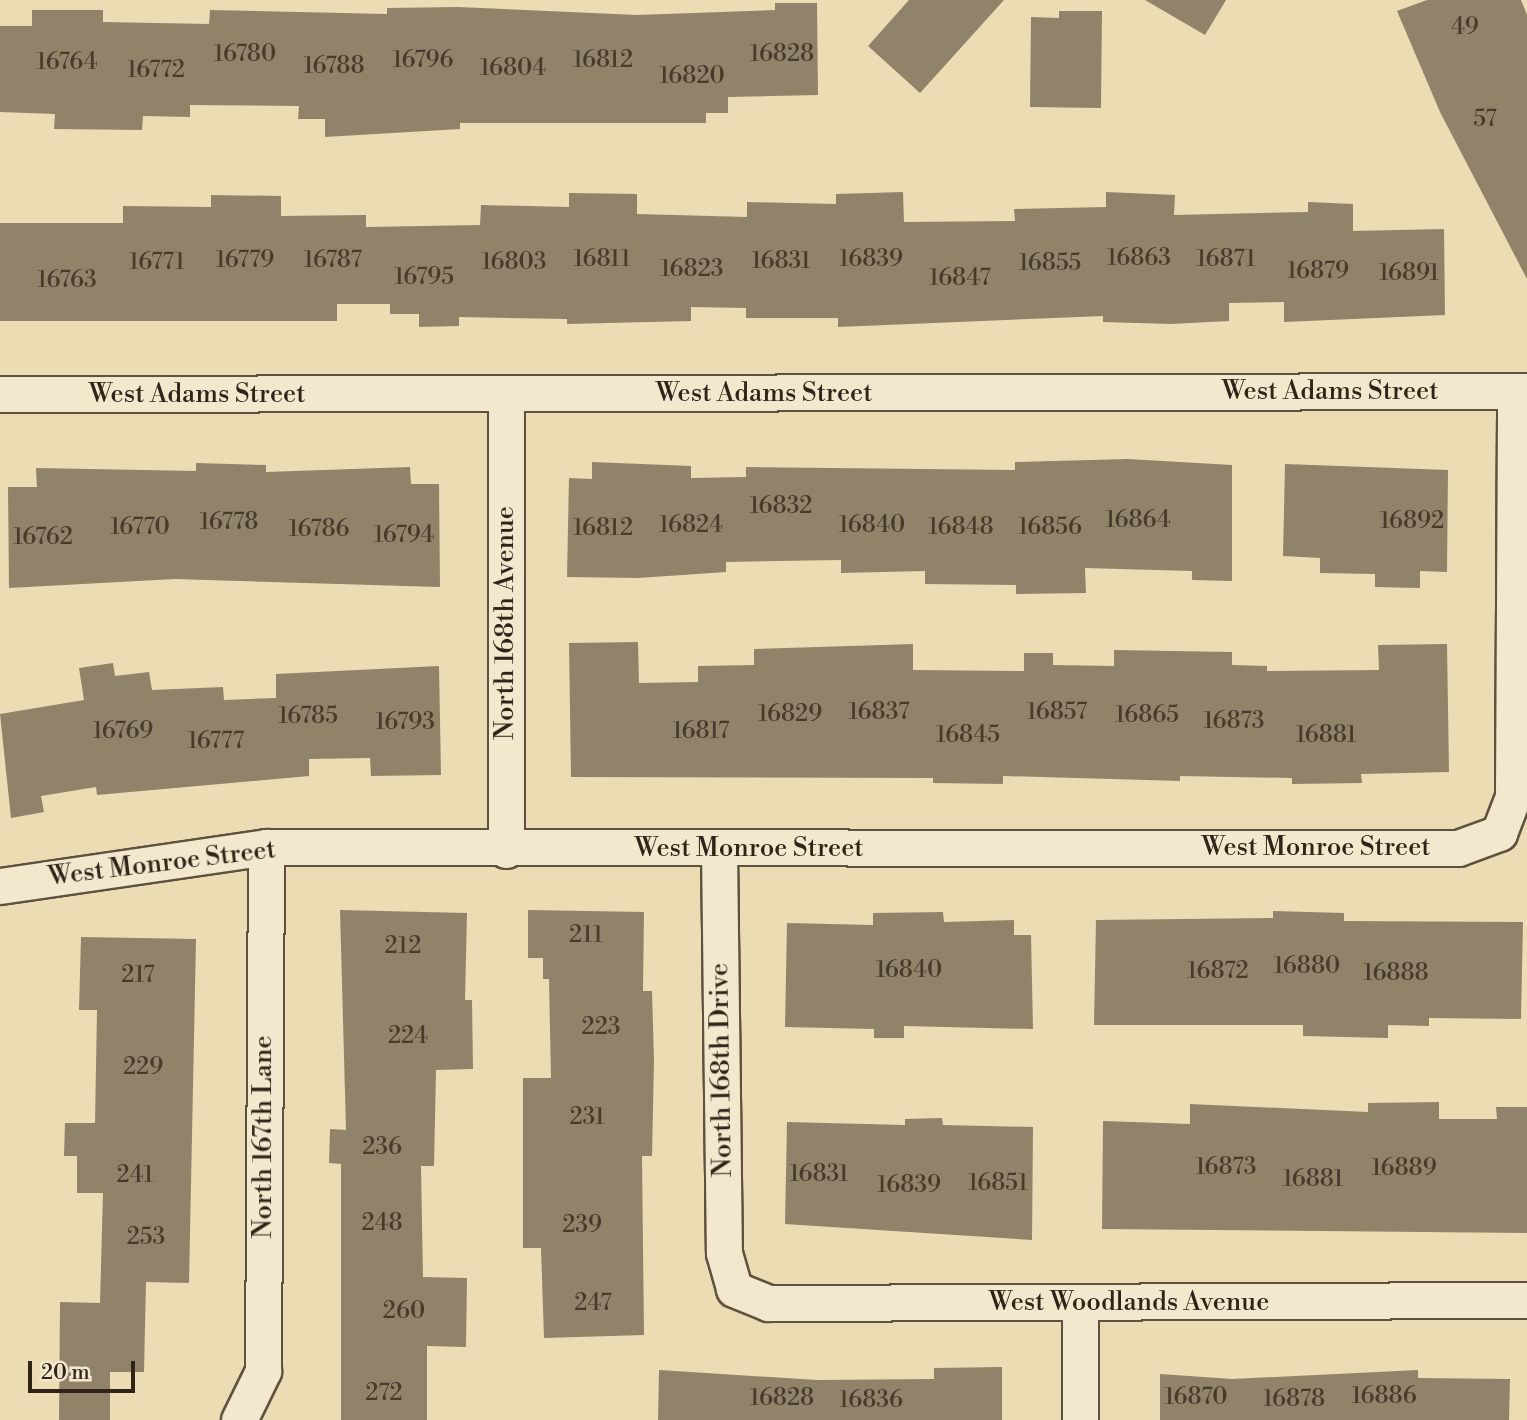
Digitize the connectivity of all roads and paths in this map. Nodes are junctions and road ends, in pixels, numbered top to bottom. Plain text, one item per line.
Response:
1 (1521, 391) edge
2 (0, 394) edge
3 (506, 395) junction
4 (266, 847) junction
5 (719, 849) junction
6 (506, 850) junction
7 (0, 886) edge
8 (734, 1289) joint
9 (1527, 1300) edge
10 (1080, 1303) junction
11 (239, 1420) edge
12 (1080, 1420) edge

1 - 3 street, West Adams Street
1 - 5 street, West Monroe Street
2 - 3 street, West Adams Street
3 - 6 street, North 168th Avenue
4 - 6 street, West Monroe Street
4 - 7 street, West Monroe Street
4 - 11 street, North 167th Lane
5 - 6 street, West Monroe Street
5 - 8 street, North 168th Drive
8 - 10 street, West Woodlands Avenue
9 - 10 street, West Woodlands Avenue
10 - 12 street

